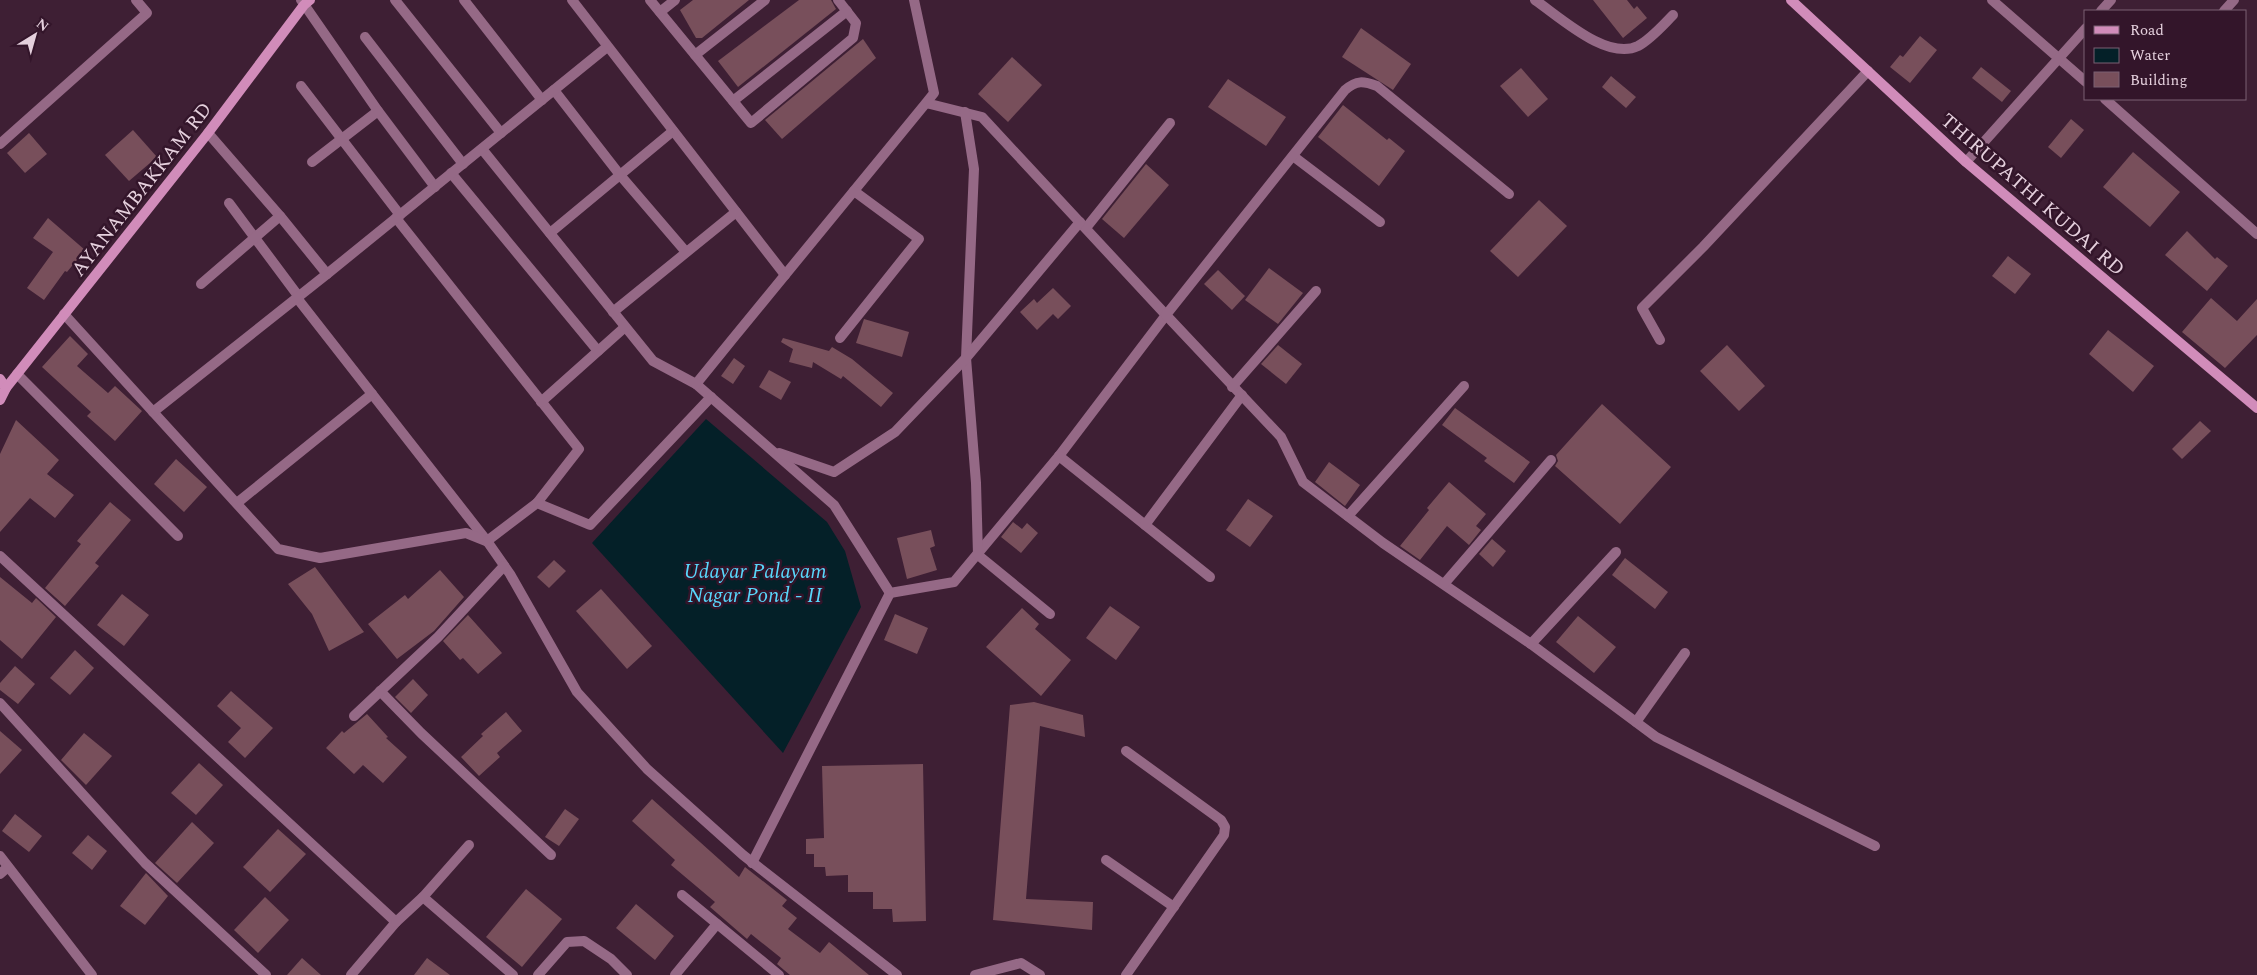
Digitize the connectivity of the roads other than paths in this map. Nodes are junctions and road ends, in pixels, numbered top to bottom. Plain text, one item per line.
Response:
1 (136, 0) edge
2 (394, 0) edge
3 (464, 0) edge
4 (572, 0) edge
5 (650, 0) edge
6 (675, 0) edge
7 (765, 0) edge
8 (838, 0) edge
9 (914, 0) edge
10 (1536, 0) edge
11 (1791, 0) edge
12 (1992, 0) edge
13 (2111, 0) edge
14 (2234, 0) edge
15 (305, 2) edge
16 (2102, 10) edge
17 (2225, 10) edge
18 (847, 11) junction
19 (660, 12) junction
20 (1674, 15) dead end
21 (2084, 30) edge
22 (365, 37) dead end
23 (608, 47) junction
24 (695, 55) junction
25 (2059, 59) junction
26 (1868, 71) junction
27 (2084, 80) edge
28 (301, 86) dead end
29 (554, 90) junction
30 (542, 100) junction
31 (733, 100) junction
32 (2105, 100) edge
33 (926, 103) junction
34 (378, 111) junction
35 (965, 112) junction
36 (1170, 122) dead end
37 (673, 131) junction
38 (208, 133) junction
39 (501, 133) junction
40 (341, 138) junction
41 (0, 144) edge
42 (482, 149) junction
43 (1292, 156) junction
44 (312, 162) dead end
45 (1966, 162) junction
46 (463, 164) junction
47 (451, 173) junction
48 (620, 175) junction
49 (435, 187) junction
50 (854, 191) junction
51 (1509, 194) dead end
52 (229, 203) dead end
53 (736, 212) junction
54 (280, 216) junction
55 (398, 217) junction
56 (1380, 222) dead end
57 (1083, 225) junction
58 (550, 233) junction
59 (2257, 234) edge
60 (256, 237) junction
61 (686, 252) junction
62 (327, 274) junction
63 (785, 275) junction
64 (201, 284) dead end
65 (1316, 291) dead end
66 (298, 298) junction
67 (613, 312) junction
68 (64, 314) junction
69 (1166, 315) junction
70 (625, 327) junction
71 (840, 338) dead end
72 (1660, 340) dead end
73 (598, 350) junction
74 (966, 358) junction
75 (17, 374) junction
76 (3, 383) edge
77 (696, 384) junction
78 (1464, 386) dead end
79 (1232, 387) junction
80 (372, 394) junction
81 (1242, 395) junction
82 (711, 397) junction
83 (0, 400) edge
84 (541, 402) junction
85 (2257, 408) edge
86 (153, 412) junction
87 (772, 450) junction
88 (1059, 456) junction
89 (1551, 460) dead end
90 (237, 503) junction
91 (536, 503) junction
92 (1348, 516) junction
93 (1145, 525) junction
94 (178, 536) dead end
95 (487, 541) junction
96 (1616, 552) dead end
97 (978, 555) junction
98 (0, 556) edge
99 (504, 566) junction
100 (1210, 577) dead end
101 (1444, 584) junction
102 (890, 593) junction
103 (1050, 614) dead end
104 (1531, 644) junction
105 (1685, 653) dead end
106 (380, 692) junction
107 (0, 703) edge
108 (354, 716) dead end
109 (1636, 722) junction
110 (1126, 751) dead end
111 (468, 845) dead end
112 (1875, 846) dead end
113 (551, 855) dead end
114 (0, 856) edge
115 (1106, 860) dead end
116 (752, 863) junction
117 (4, 871) edge
118 (682, 895) dead end
119 (423, 897) junction
120 (1174, 907) junction
121 (396, 922) junction
122 (716, 924) junction
123 (92, 975) edge
124 (266, 975) edge
125 (351, 975) edge
126 (513, 975) edge
127 (538, 975) edge
128 (627, 975) edge
129 (674, 975) edge
130 (779, 975) edge
131 (897, 975) edge
132 (975, 975) edge
133 (1040, 975) edge
134 (1126, 975) edge

1 - 41 street
2 - 39 street
3 - 30 street
4 - 23 street
5 - 19 street
6 - 19 street
7 - 24 street
8 - 18 street
9 - 33 street
10 - 20 street
11 - 26 street, THIRUPATHI KUDAI RD
12 - 25 street
13 - 16 street
14 - 17 street
15 - 34 street
15 - 38 street, AYANAMBAKKAM RD
18 - 31 street
18 - 31 street
19 - 24 street
21 - 25 street
22 - 46 street
23 - 29 street
23 - 37 street
24 - 31 street
25 - 27 street
25 - 45 street
26 - 45 street, THIRUPATHI KUDAI RD
26 - 72 street
28 - 40 street
29 - 30 street
29 - 48 street
30 - 39 street
32 - 59 street
33 - 35 street
33 - 50 street
34 - 40 street
34 - 49 street
35 - 57 street
35 - 74 street
36 - 57 street
37 - 48 street
37 - 53 street
38 - 54 street
38 - 68 street, AYANAMBAKKAM RD
39 - 42 street
40 - 44 street
40 - 55 street
42 - 46 street
42 - 58 street
43 - 51 street
43 - 56 street
43 - 69 street
45 - 85 street, THIRUPATHI KUDAI RD
46 - 47 street
47 - 49 street
47 - 73 street
48 - 58 street
48 - 61 street
49 - 55 street
50 - 63 street
50 - 71 street
52 - 60 street
53 - 61 street
53 - 63 street
54 - 60 street
54 - 62 street
55 - 62 street
55 - 84 street
57 - 69 street
57 - 74 street
58 - 67 street
60 - 64 street
60 - 66 street
61 - 67 street
62 - 66 street
63 - 77 street
65 - 79 street
66 - 80 street
66 - 86 street
67 - 70 street
68 - 75 street, AYANAMBAKKAM RD
68 - 86 street
69 - 79 street
69 - 88 street
70 - 73 street
70 - 77 street
73 - 84 street
74 - 87 street
74 - 97 street
75 - 76 street, AYANAMBAKKAM RD
75 - 94 street
76 - 83 street, AYANAMBAKKAM RD
77 - 82 street
78 - 92 street
79 - 81 street
80 - 90 street
80 - 95 street
81 - 92 street
81 - 93 street
82 - 87 street
82 - 91 street
84 - 91 street
86 - 90 street
87 - 102 street
88 - 93 street
88 - 97 street
89 - 101 street
90 - 95 street
91 - 95 street
92 - 101 street
93 - 100 street
95 - 99 street
96 - 104 street
97 - 102 street
97 - 103 street
98 - 121 street
99 - 106 street
99 - 116 street
101 - 104 street
102 - 116 street
104 - 109 street
105 - 109 street
106 - 108 street
106 - 113 street
107 - 124 street
109 - 112 street
110 - 120 street
111 - 119 street
114 - 117 street
115 - 120 street
116 - 131 street
117 - 123 street
118 - 122 street
119 - 121 street
119 - 126 street
120 - 134 street
121 - 125 street
122 - 129 street
122 - 130 street
127 - 128 street
132 - 133 street

